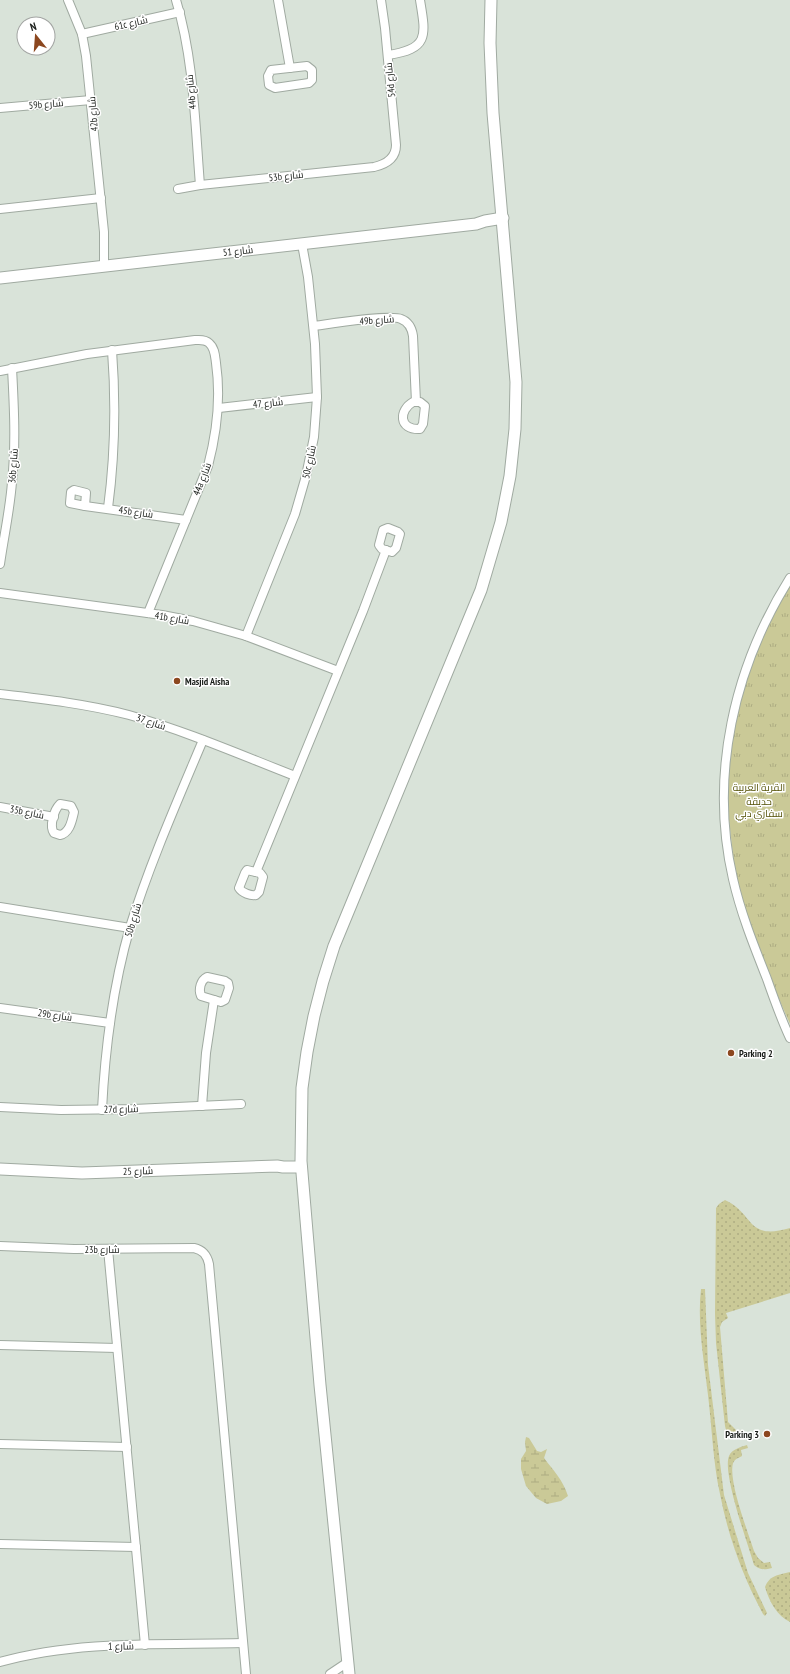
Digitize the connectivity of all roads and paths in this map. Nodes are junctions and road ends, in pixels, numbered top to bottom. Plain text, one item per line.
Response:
1 (68, 0) edge
2 (176, 0) edge
3 (278, 0) edge
4 (381, 0) edge
5 (420, 0) edge
6 (490, 0) edge
7 (180, 12) junction
8 (82, 34) junction
9 (388, 55) junction
10 (290, 68) junction
11 (91, 100) junction
12 (0, 108) edge
13 (392, 159) joint
14 (200, 185) junction
15 (178, 189) dead end
16 (101, 198) junction
17 (0, 209) edge
18 (503, 221) junction
19 (305, 244) junction
20 (107, 266) junction
21 (0, 278) edge
22 (314, 326) junction
23 (112, 350) junction
24 (12, 368) junction
25 (0, 371) edge
26 (317, 398) junction
27 (416, 402) dead end
28 (219, 408) junction
29 (85, 506) dead end
30 (108, 508) junction
31 (186, 520) junction
32 (386, 550) dead end
33 (0, 564) edge
34 (790, 578) edge
35 (0, 593) edge
36 (148, 613) junction
37 (246, 636) junction
38 (338, 671) junction
39 (0, 694) edge
40 (203, 740) junction
41 (295, 776) junction
42 (0, 807) edge
43 (54, 817) dead end
44 (256, 872) dead end
45 (0, 907) edge
46 (130, 928) junction
47 (214, 1000) dead end
48 (0, 1008) edge
49 (110, 1023) junction
50 (790, 1038) edge
51 (241, 1104) dead end
52 (202, 1106) junction
53 (0, 1107) edge
54 (102, 1110) junction
55 (301, 1164) junction
56 (0, 1169) edge
57 (0, 1246) edge
58 (108, 1249) junction
59 (0, 1345) edge
60 (117, 1348) junction
61 (0, 1444) edge
62 (127, 1447) junction
63 (0, 1544) edge
64 (136, 1547) junction
65 (243, 1643) junction
66 (145, 1645) junction
67 (0, 1662) edge
68 (348, 1662) junction
69 (246, 1674) edge
70 (330, 1674) edge
71 (350, 1674) edge

1 - 8 street, 42b شارع
2 - 7 street, 44b شارع
3 - 10 street
4 - 9 street, 54d شارع
5 - 9 street
6 - 18 street
7 - 8 street, 61c شارع
7 - 14 street, 44b شارع
8 - 11 street, 42b شارع
9 - 13 street, 54d شارع
10 - 10 street
11 - 12 street, 59b شارع
11 - 16 street, 42b شارع
13 - 14 street, 53b شارع
14 - 15 street, 53b شارع
16 - 17 street
16 - 20 street, 42b شارع
18 - 19 street, شارع 51
18 - 55 street
19 - 20 street, شارع 51
19 - 22 street, 50c شارع
20 - 21 street, شارع 51
22 - 26 street, 50c شارع
22 - 27 street, 49b شارع
23 - 24 street
23 - 28 street, 44a شارع
23 - 30 street
24 - 25 street
24 - 33 street, 36b شارع
26 - 28 street, شارع 47
26 - 37 street, 50c شارع
28 - 31 street, 44a شارع
29 - 30 street, 45b شارع
30 - 31 street, 45b شارع
31 - 36 street, 44a شارع
32 - 38 street
34 - 50 street
35 - 36 street, 41b شارع
36 - 37 street, 41b شارع
37 - 38 street, 41b شارع
38 - 41 street
39 - 40 street, شارع 37
40 - 41 street, شارع 37
40 - 46 street, 50b شارع
41 - 44 street
42 - 43 street, 35b شارع
45 - 46 street
46 - 49 street, 50b شارع
47 - 52 street
48 - 49 street, 29b شارع
49 - 54 street, 50b شارع
51 - 52 street, 27d شارع
52 - 54 street, 27d شارع
53 - 54 street, 27d شارع
55 - 56 street, شارع 25
55 - 68 street
57 - 58 street, 23b شارع
58 - 60 street
58 - 65 street, 23b شارع
59 - 60 street
60 - 62 street
61 - 62 street
62 - 64 street
63 - 64 street
64 - 66 street
65 - 66 street, شارع 1
65 - 69 street
66 - 67 street, شارع 1
68 - 70 street
68 - 71 street

